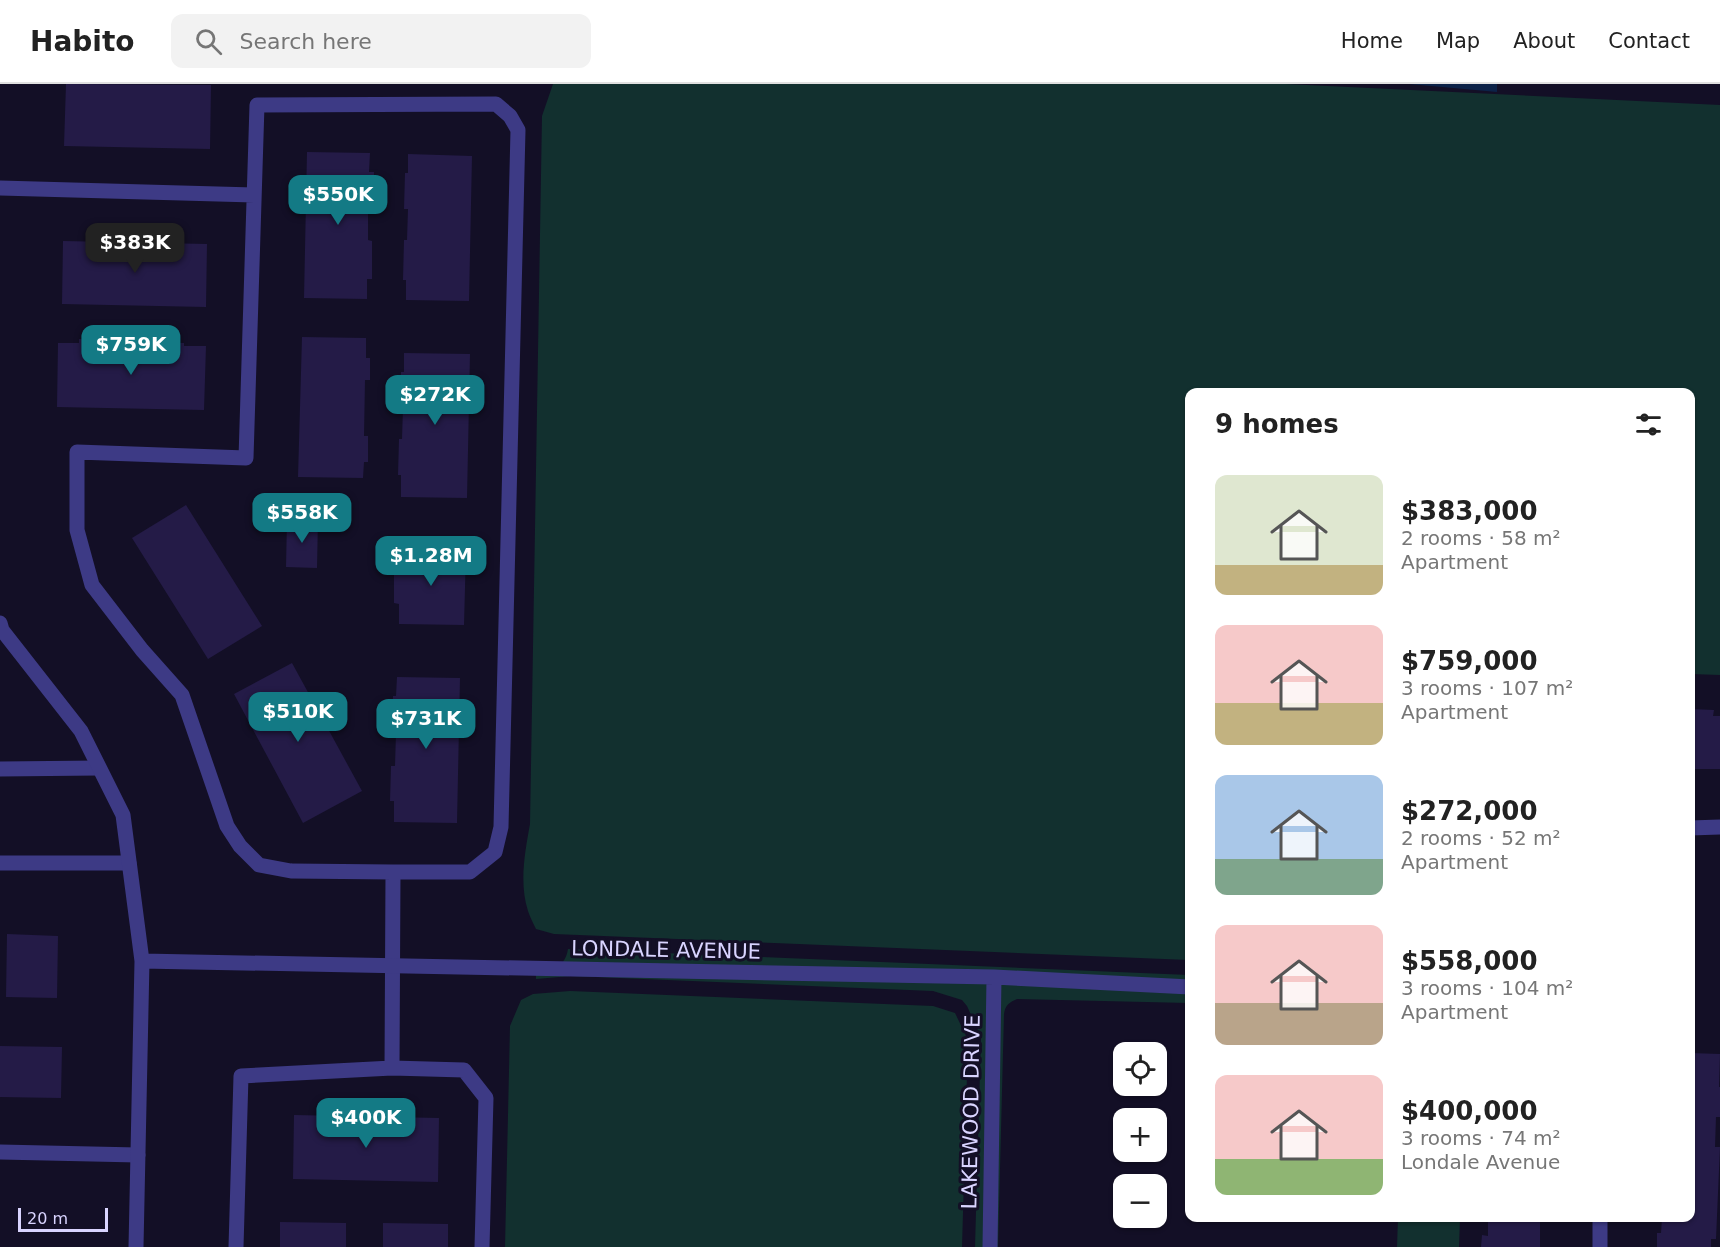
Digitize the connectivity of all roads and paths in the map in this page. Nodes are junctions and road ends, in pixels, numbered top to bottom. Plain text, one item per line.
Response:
1 (0, 188) edge
2 (254, 195) junction
3 (0, 623) edge
4 (99, 768) junction
5 (0, 769) edge
6 (1720, 827) edge
7 (1695, 828) edge
8 (0, 863) edge
9 (129, 863) junction
10 (393, 872) junction
11 (142, 961) junction
12 (393, 966) junction
13 (994, 977) junction
14 (1185, 987) edge
15 (392, 1068) junction
16 (0, 1152) edge
17 (138, 1155) junction
18 (1600, 1222) edge
19 (136, 1247) edge
20 (236, 1247) edge
21 (482, 1247) edge
22 (990, 1247) edge
23 (1600, 1247) edge

1 - 2 street
2 - 10 street
2 - 10 street
3 - 4 street
4 - 5 street
4 - 9 street
6 - 7 street
8 - 9 street
9 - 11 street
10 - 12 street
11 - 12 street, LONDALE AVENUE
11 - 17 street
12 - 13 street, LONDALE AVENUE
12 - 15 street
13 - 14 street, LONDALE AVENUE
13 - 22 street, LAKEWOOD DRIVE
15 - 20 street
15 - 21 street
16 - 17 street
17 - 19 street
18 - 23 street

